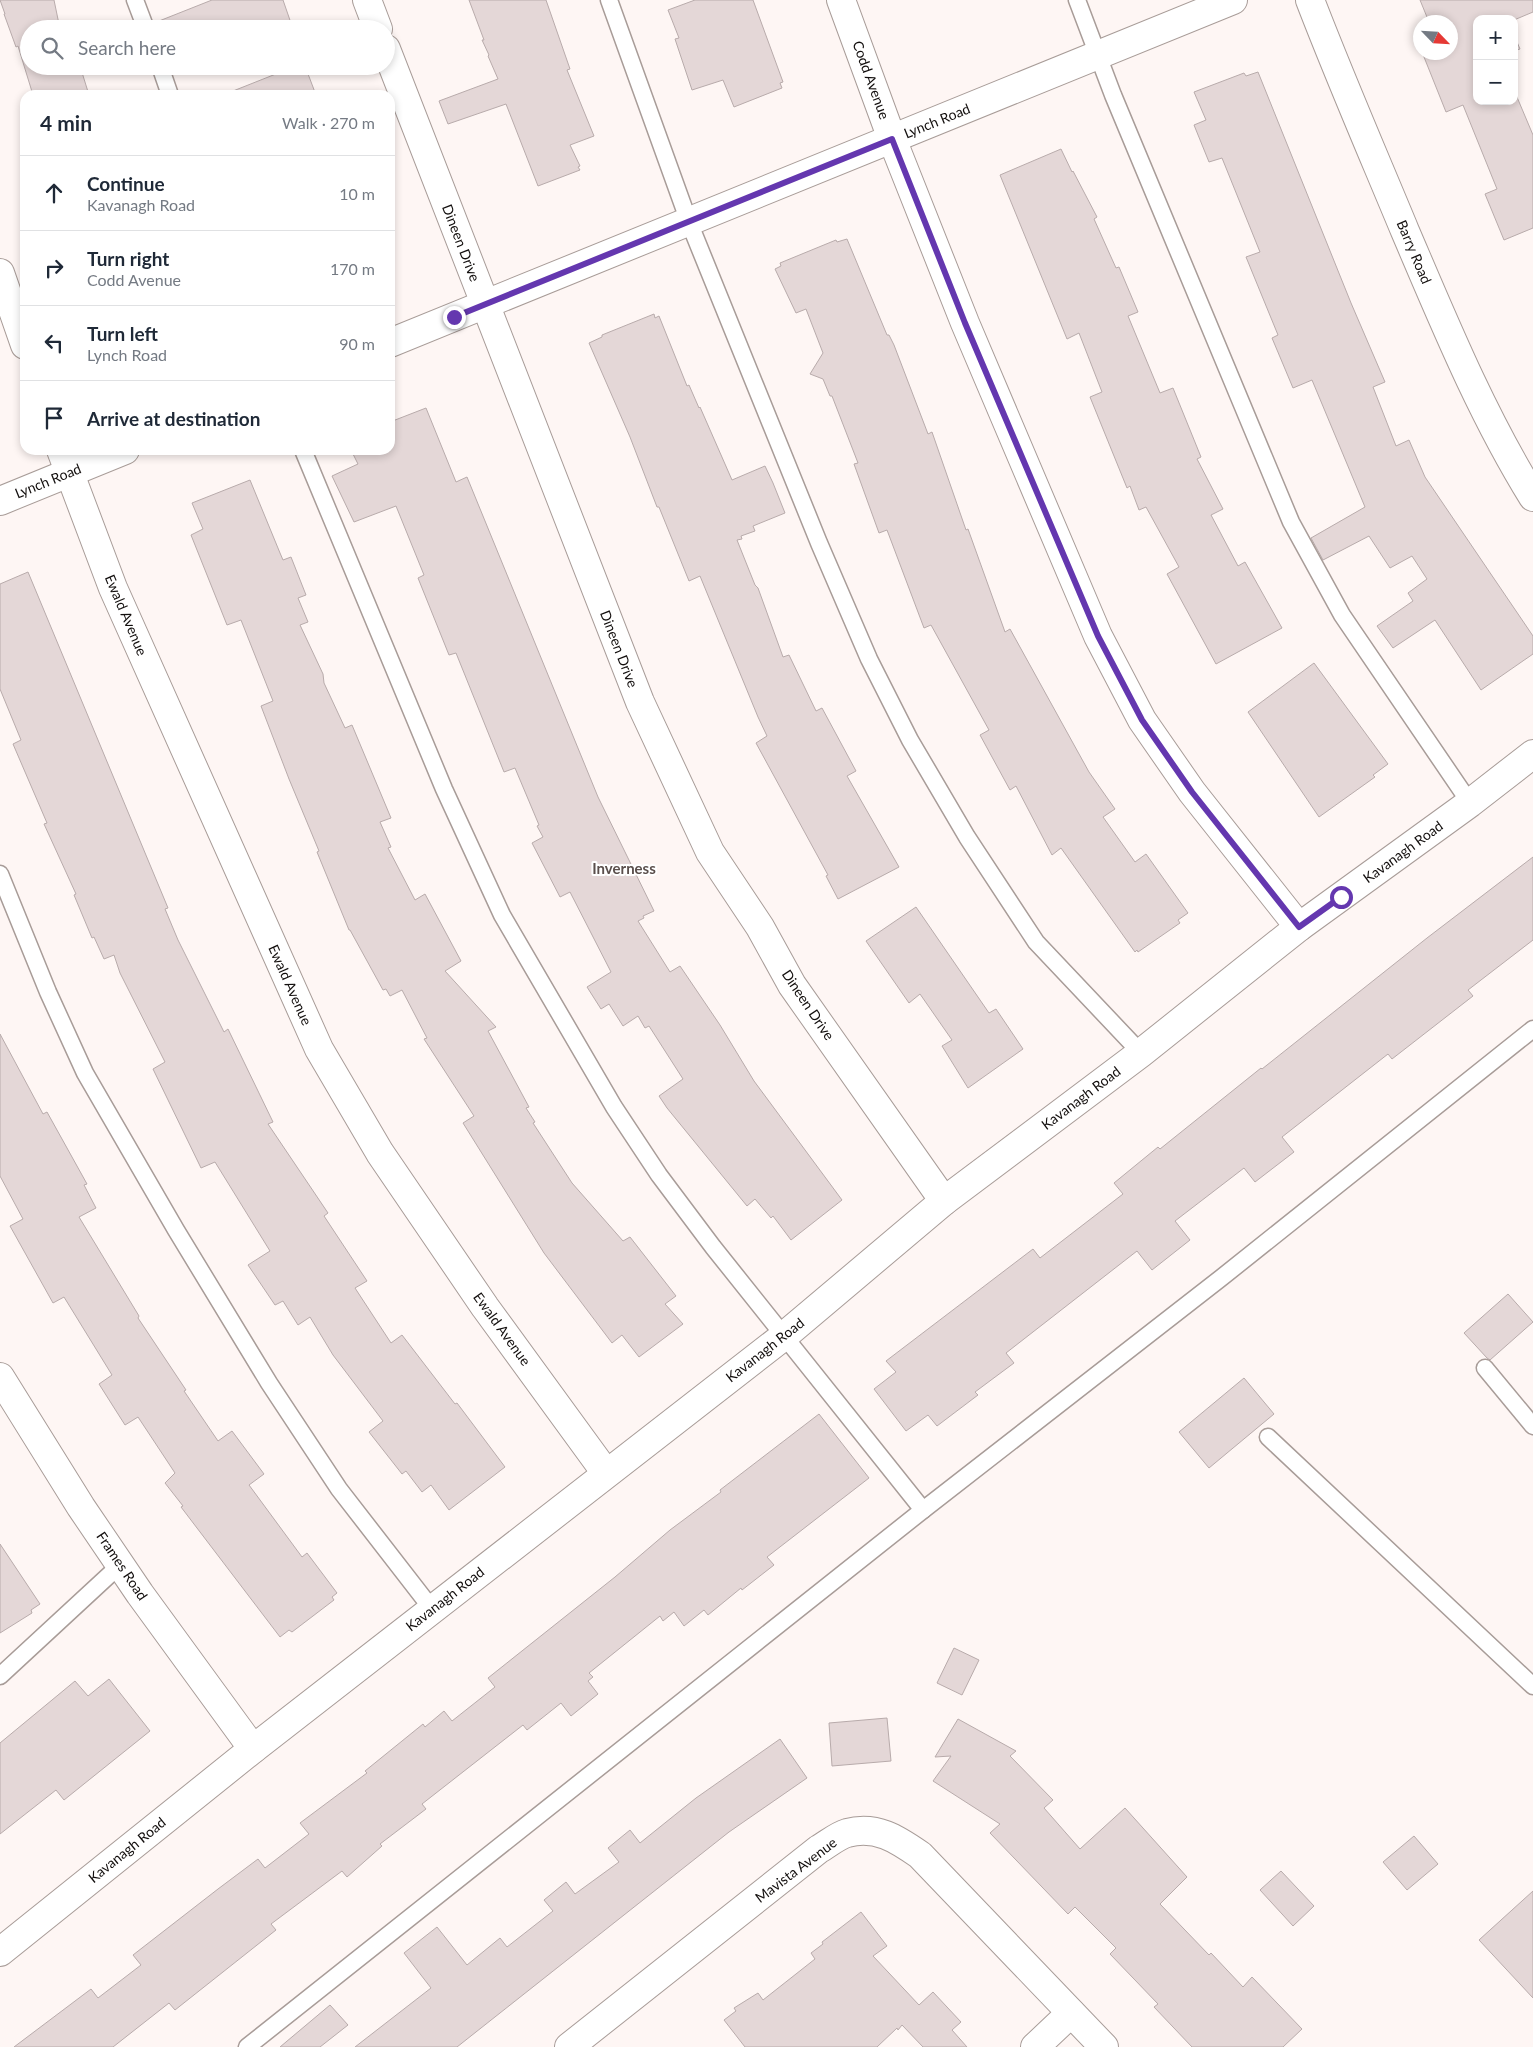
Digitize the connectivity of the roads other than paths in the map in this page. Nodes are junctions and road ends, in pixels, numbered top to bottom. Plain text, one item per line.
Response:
1 (135, 0) edge
2 (368, 0) edge
3 (609, 0) edge
4 (841, 0) edge
5 (1076, 0) edge
6 (1233, 0) edge
7 (1310, 0) edge
8 (143, 20) edge
9 (375, 20) edge
10 (1097, 56) junction
11 (395, 72) edge
12 (163, 75) edge
13 (168, 90) edge
14 (892, 139) junction
15 (689, 222) junction
16 (0, 273) edge
17 (484, 304) junction
18 (20, 331) edge
19 (395, 341) edge
20 (98, 455) edge
21 (305, 455) edge
22 (65, 461) edge
23 (1533, 497) edge
24 (0, 501) edge
25 (1533, 754) edge
26 (1470, 803) junction
27 (0, 874) edge
28 (1299, 927) junction
29 (1533, 1030) edge
30 (1141, 1053) junction
31 (944, 1201) junction
32 (784, 1336) junction
33 (1485, 1368) dead end
34 (0, 1377) edge
35 (1533, 1426) edge
36 (1268, 1437) dead end
37 (606, 1473) junction
38 (923, 1510) junction
39 (120, 1565) junction
40 (432, 1610) junction
41 (0, 1676) edge
42 (1533, 1686) edge
43 (253, 1749) junction
44 (0, 1952) edge
45 (1071, 2013) junction
46 (247, 2047) edge
47 (568, 2047) edge
48 (1035, 2047) edge
49 (1104, 2047) edge

1 - 8 lane
2 - 9 street
3 - 15 lane
4 - 14 street, Codd Avenue
5 - 10 lane
6 - 10 street, Lynch Road
7 - 23 street, Barry Road
10 - 14 street, Lynch Road
10 - 26 lane
11 - 17 street, Dineen Drive
12 - 13 lane
14 - 15 street, Lynch Road
14 - 28 street, Codd Avenue
15 - 17 street, Lynch Road
15 - 30 lane
16 - 18 street
17 - 19 street, Lynch Road
17 - 31 street, Dineen Drive
20 - 22 street, Lynch Road
21 - 32 lane
22 - 24 street, Lynch Road
22 - 37 street, Ewald Avenue
25 - 26 street, Kavanagh Road
26 - 28 street, Kavanagh Road
27 - 40 lane
28 - 30 street, Kavanagh Road
29 - 38 lane
30 - 31 street, Kavanagh Road
31 - 32 street, Kavanagh Road
32 - 37 street, Kavanagh Road
32 - 38 lane
33 - 35 lane
34 - 39 street, Frames Road
36 - 42 lane
37 - 40 street, Kavanagh Road
38 - 46 lane
39 - 41 lane
39 - 43 street, Frames Road
40 - 43 street, Kavanagh Road
43 - 44 street, Kavanagh Road
45 - 47 street, Mavista Avenue
45 - 48 street
45 - 49 street, Mavista Avenue

